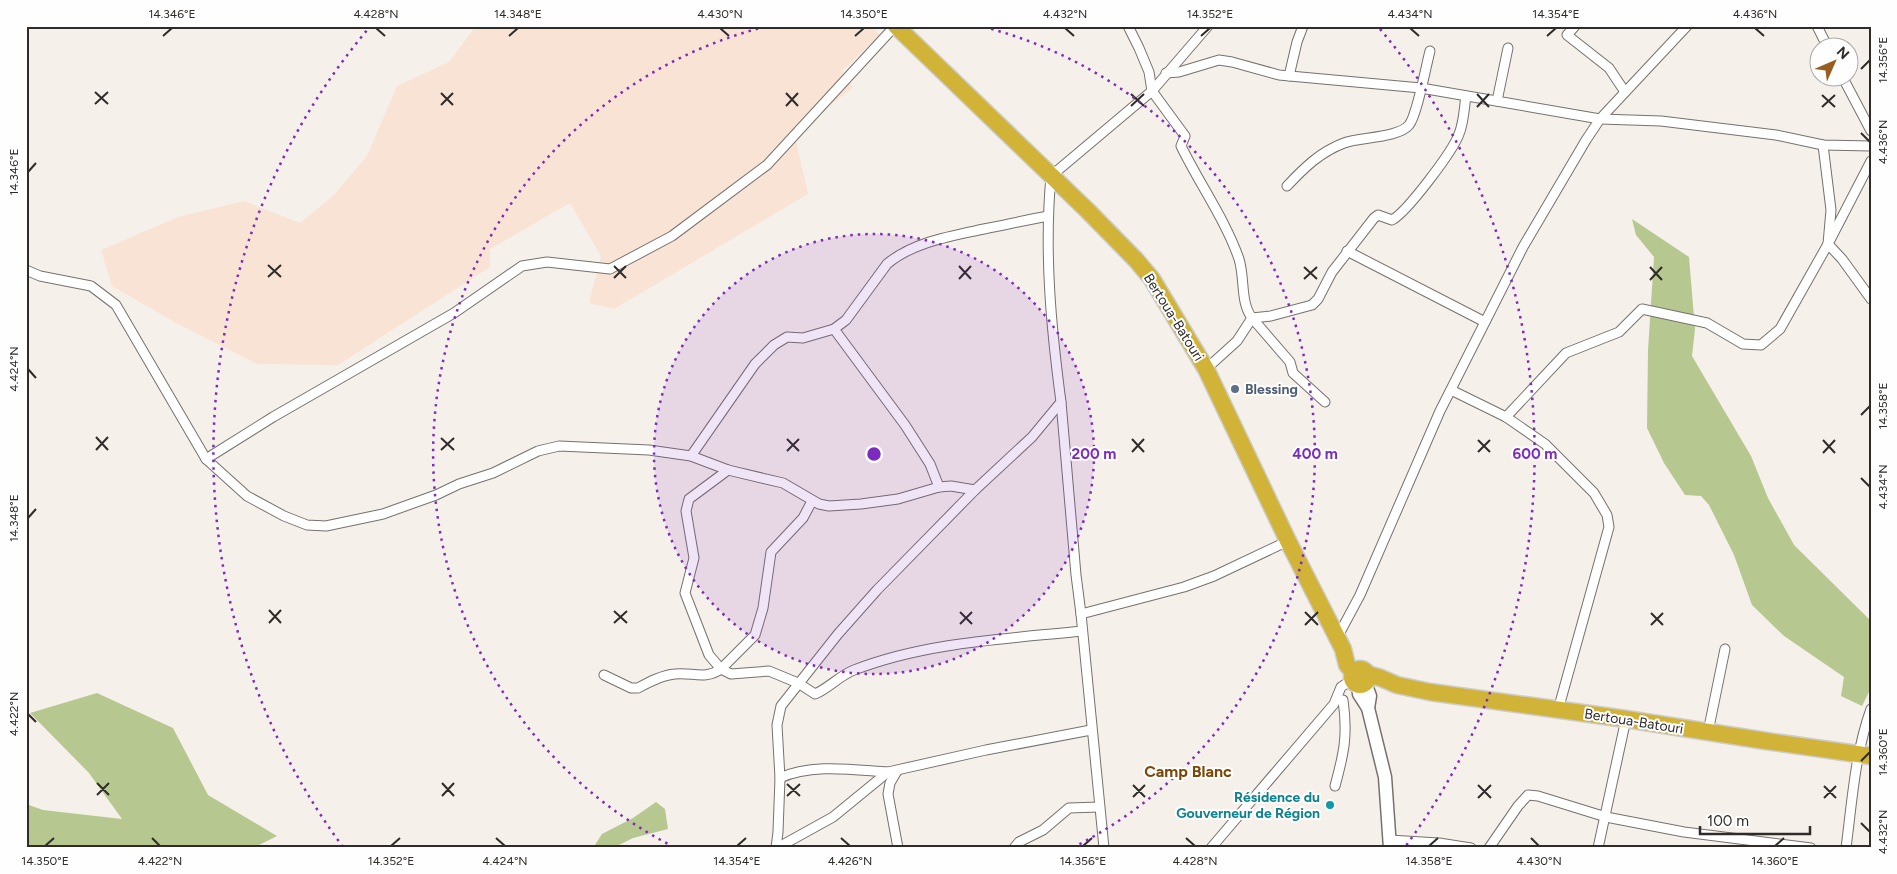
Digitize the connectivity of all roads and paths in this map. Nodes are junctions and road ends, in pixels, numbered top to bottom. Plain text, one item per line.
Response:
1 (1128, 26) edge
2 (1208, 26) edge
3 (1303, 26) edge
4 (1575, 26) edge
5 (1687, 26) edge
6 (1817, 26) edge
7 (901, 28) edge
8 (1823, 38) edge
9 (1508, 48) dead end
10 (1430, 51) dead end
11 (1166, 73) junction
12 (1289, 76) junction
13 (1421, 88) junction
14 (1848, 88) edge
15 (1152, 91) junction
16 (1625, 92) junction
17 (1466, 96) junction
18 (1497, 101) junction
19 (1600, 119) junction
20 (1871, 131) edge
21 (1823, 145) junction
22 (1871, 146) edge
23 (1871, 161) edge
24 (1051, 176) junction
25 (1286, 186) dead end
26 (1048, 216) junction
27 (1828, 244) junction
28 (1347, 251) junction
29 (26, 270) edge
30 (1871, 299) edge
31 (1252, 318) junction
32 (1485, 322) junction
33 (834, 329) junction
34 (1206, 368) junction
35 (1451, 390) junction
36 (1062, 402) junction
37 (1325, 402) dead end
38 (1506, 417) junction
39 (691, 456) junction
40 (206, 459) junction
41 (728, 470) junction
42 (939, 487) junction
43 (975, 490) junction
44 (812, 501) junction
45 (1288, 541) junction
46 (1081, 614) junction
47 (1082, 630) junction
48 (1340, 644) junction
49 (1725, 649) dead end
50 (721, 670) junction
51 (604, 675) dead end
52 (1360, 679) junction
53 (798, 683) junction
54 (1339, 702) junction
55 (1871, 709) edge
56 (1558, 710) junction
57 (1626, 719) junction
58 (1091, 730) junction
59 (1708, 732) junction
60 (1865, 754) edge
61 (893, 772) junction
62 (780, 778) junction
63 (1335, 786) dead end
64 (1099, 807) junction
65 (1606, 816) junction
66 (1389, 844) edge
67 (777, 848) edge
68 (898, 848) edge
69 (1014, 848) edge
70 (1104, 848) edge
71 (1211, 848) edge
72 (1471, 848) edge
73 (1489, 848) edge
74 (1598, 848) edge
75 (1811, 848) edge
76 (1846, 848) edge

1 - 15 street
2 - 11 street
3 - 12 street
4 - 16 street
5 - 16 street
6 - 8 street
7 - 24 highway, Bertoua-Batouri
7 - 40 street
9 - 18 street
10 - 13 street
11 - 12 street
11 - 15 street
12 - 13 street
13 - 17 street
13 - 25 street
14 - 20 street
15 - 24 street
15 - 31 street
16 - 19 street
17 - 18 street
17 - 28 street
18 - 19 street
19 - 21 street
19 - 32 street
21 - 22 street
21 - 27 street
23 - 27 street
24 - 26 street
24 - 34 highway, Bertoua-Batouri
26 - 33 street
26 - 36 street
27 - 30 street
27 - 38 street
28 - 31 street
28 - 32 street
29 - 40 street
31 - 34 street
31 - 37 street
32 - 35 street
33 - 39 street
33 - 42 street
34 - 45 highway, Bertoua-Batouri
35 - 38 street
35 - 48 street
36 - 43 street
36 - 46 street
38 - 56 street
39 - 40 street
39 - 41 street
41 - 44 street
41 - 50 street
42 - 43 street
42 - 44 street
43 - 53 street
44 - 50 street
45 - 46 street
45 - 48 highway, Bertoua-Batouri
46 - 47 street
47 - 53 street
47 - 58 street
48 - 52 highway, Bertoua-Batouri
49 - 59 street
50 - 51 street
50 - 53 street
52 - 54 street
52 - 56 highway, Bertoua-Batouri
52 - 66 main road
53 - 62 street
54 - 63 street
54 - 71 street
55 - 60 street
56 - 57 highway, Bertoua-Batouri
57 - 59 highway, Bertoua-Batouri
57 - 65 street
58 - 61 street
58 - 64 street
59 - 60 highway, Bertoua-Batouri
60 - 76 street
61 - 62 street
61 - 67 street
61 - 68 street
62 - 67 street
64 - 69 street
64 - 70 street
65 - 73 street
65 - 74 street
65 - 75 street
66 - 72 street

